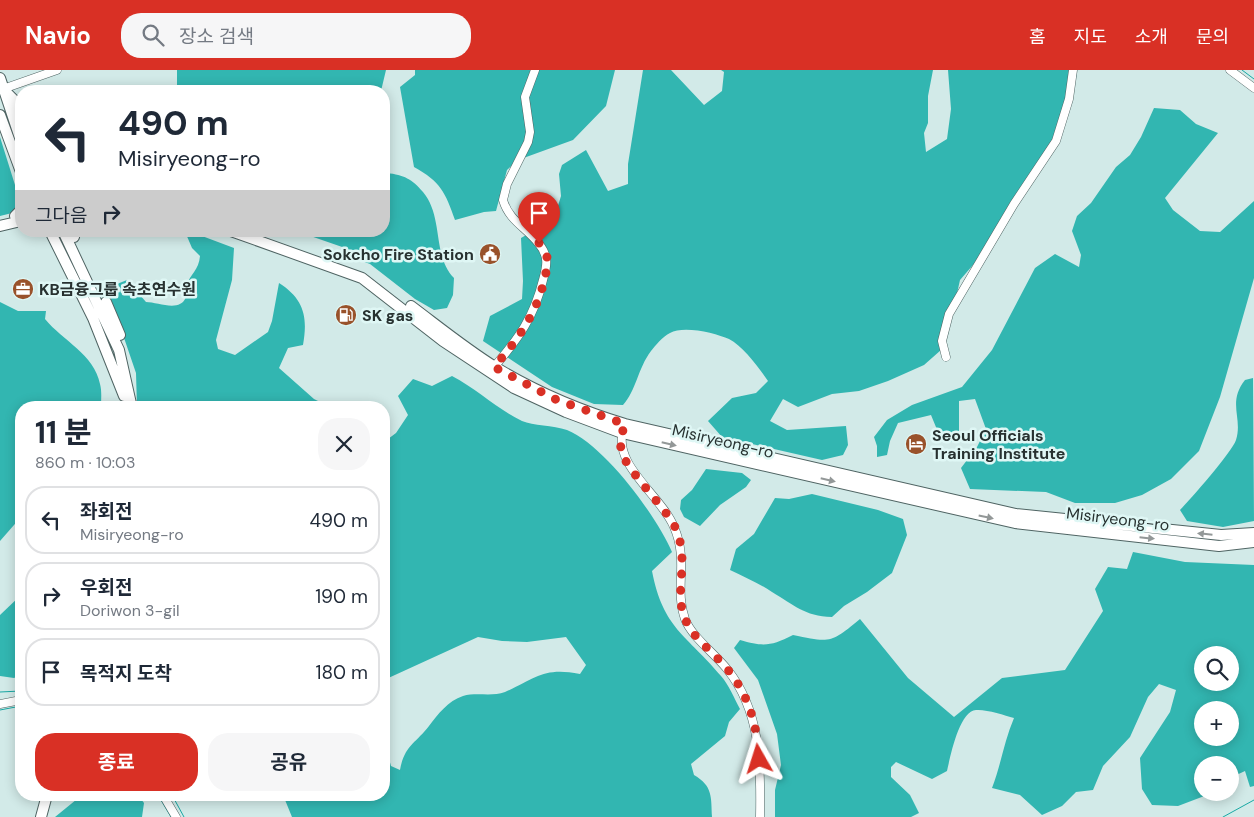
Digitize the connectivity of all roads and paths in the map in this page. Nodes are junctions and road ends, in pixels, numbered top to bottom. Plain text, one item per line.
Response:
1 (57, 70) edge
2 (535, 70) edge
3 (1073, 70) edge
4 (1230, 70) edge
5 (0, 78) edge
6 (1254, 88) edge
7 (1, 90) edge
8 (15, 101) edge
9 (0, 115) edge
10 (15, 126) edge
11 (15, 133) edge
12 (15, 156) edge
13 (15, 216) edge
14 (15, 218) edge
15 (0, 219) edge
16 (0, 226) edge
17 (65, 237) edge
18 (65, 237) edge
19 (248, 237) edge
20 (264, 237) edge
21 (946, 358) dead end
22 (494, 367) junction
23 (127, 394) junction
24 (126, 401) edge
25 (130, 401) edge
26 (623, 428) junction
27 (1254, 533) edge
28 (1254, 542) edge
29 (15, 701) edge
30 (0, 704) edge
31 (46, 801) edge
32 (52, 801) edge
33 (167, 801) edge
34 (41, 817) edge
35 (47, 817) edge
36 (176, 817) edge
37 (760, 817) edge

1 - 7 street
2 - 22 street
3 - 21 street
4 - 6 street
5 - 7 main road
7 - 8 main road
7 - 10 main road
7 - 11 main road
9 - 12 main road
13 - 15 main road
14 - 16 main road
17 - 23 main road
18 - 23 main road
19 - 26 main road, Misiryeong-ro
20 - 22 main road, Misiryeong-ro
22 - 26 main road, Misiryeong-ro
23 - 24 main road
23 - 25 main road
27 -> 26 main road, Misiryeong-ro
26 -> 28 main road, Misiryeong-ro
26 - 37 street
29 - 30 street
31 - 34 main road
32 - 35 main road
33 - 36 street

